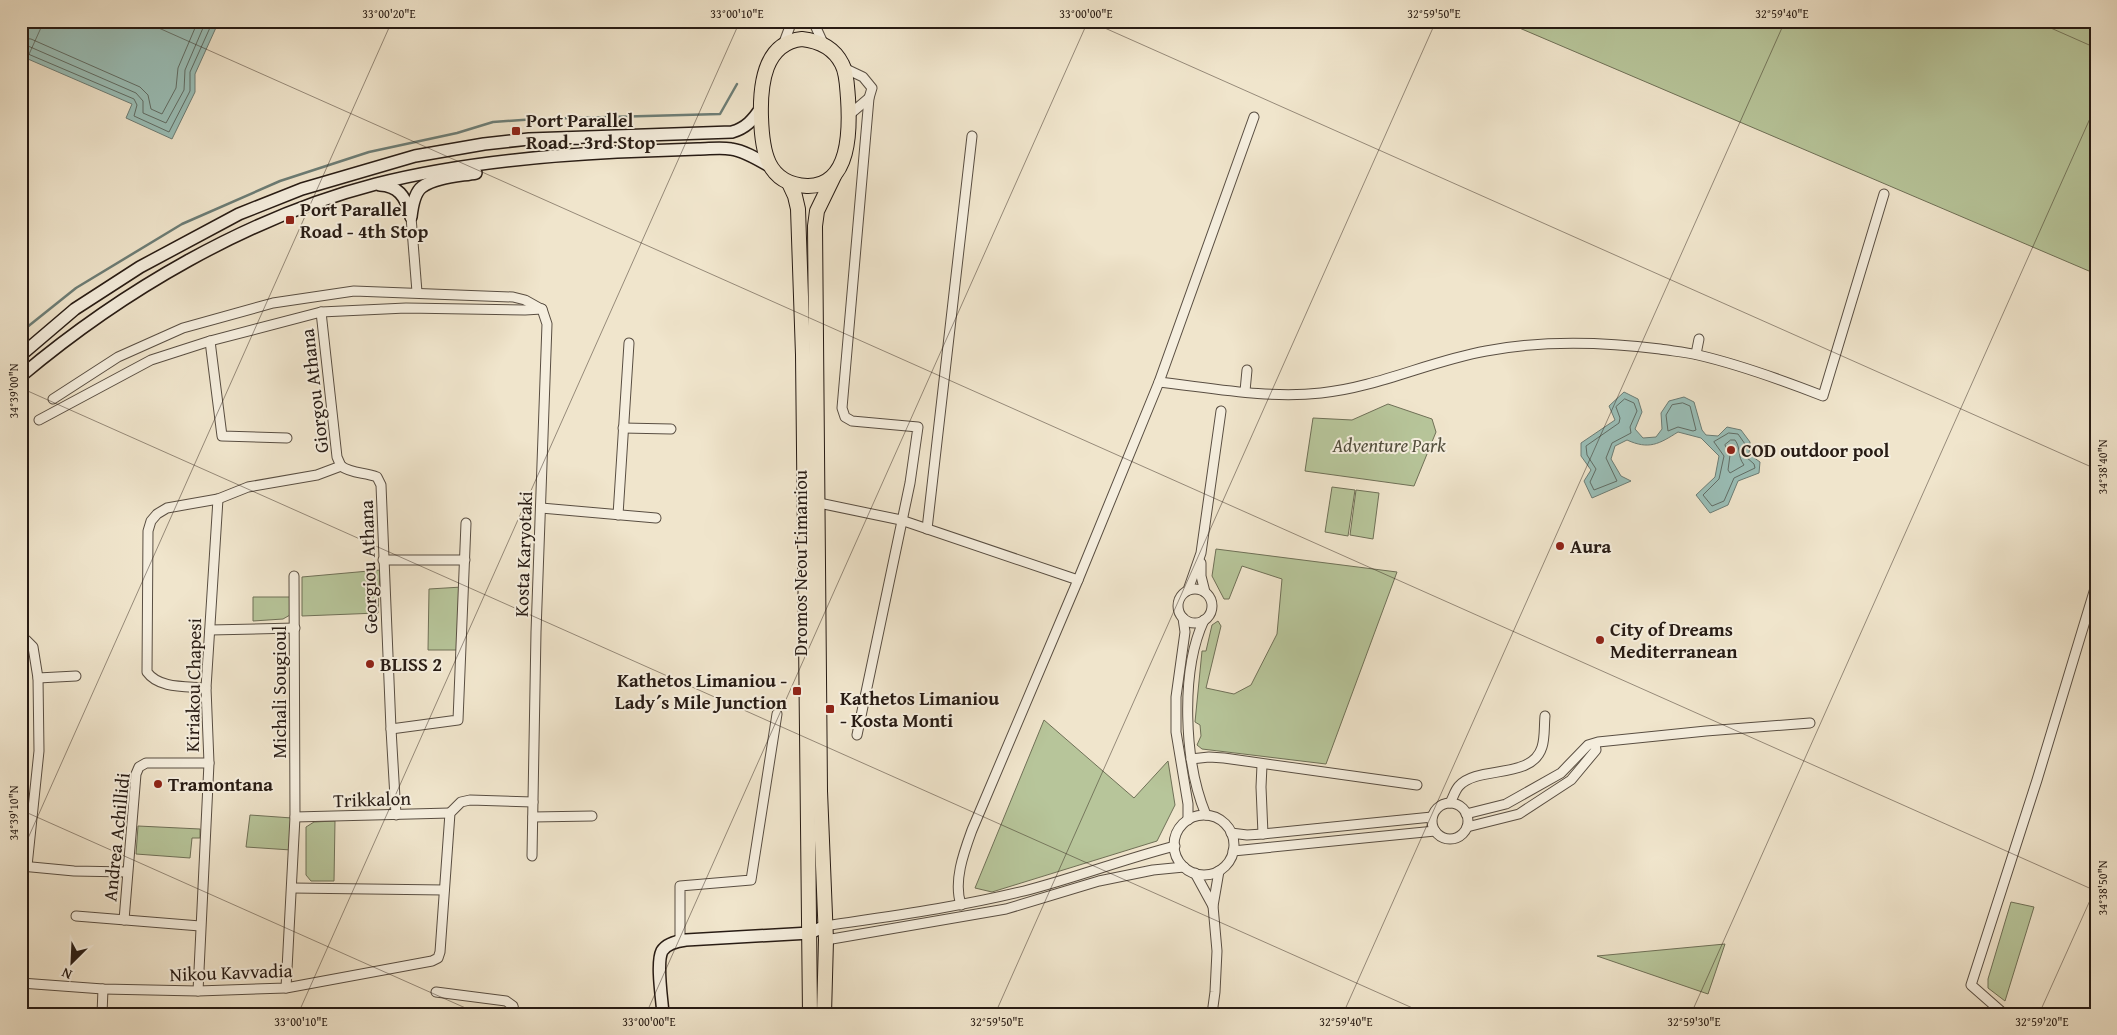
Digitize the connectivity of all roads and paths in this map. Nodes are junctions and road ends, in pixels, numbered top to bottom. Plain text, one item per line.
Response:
1 (792, 21) edge
2 (813, 21) edge
3 (783, 45) junction
4 (824, 45) junction
5 (844, 68) junction
6 (869, 98) junction
7 (761, 108) junction
8 (849, 115) junction
9 (1254, 117) dead end
10 (972, 136) dead end
11 (544, 156) junction
12 (771, 168) junction
13 (834, 176) junction
14 (790, 183) junction
15 (375, 184) junction
16 (1884, 194) dead end
17 (411, 217) junction
18 (417, 292) junction
19 (542, 309) junction
20 (321, 312) junction
21 (1699, 339) dead end
22 (210, 341) junction
23 (629, 343) dead end
24 (144, 345) junction
25 (1696, 354) junction
26 (21, 355) edge
27 (151, 360) junction
28 (1246, 370) dead end
29 (21, 376) edge
30 (1159, 382) junction
31 (1245, 391) junction
32 (53, 399) dead end
33 (1222, 411) dead end
34 (39, 420) dead end
35 (623, 428) junction
36 (671, 429) dead end
37 (287, 438) dead end
38 (341, 466) junction
39 (218, 499) junction
40 (819, 503) junction
41 (541, 508) junction
42 (618, 514) junction
43 (656, 518) dead end
44 (901, 520) junction
45 (466, 523) dead end
46 (927, 529) junction
47 (1202, 553) junction
48 (384, 560) junction
49 (465, 560) junction
50 (294, 576) dead end
51 (1078, 580) junction
52 (2096, 585) edge
53 (1188, 590) junction
54 (1205, 592) junction
55 (1183, 618) junction
56 (1204, 620) junction
57 (295, 628) junction
58 (210, 630) junction
59 (21, 638) edge
60 (76, 676) dead end
61 (38, 678) junction
62 (206, 688) junction
63 (777, 714) dead end
64 (1545, 716) dead end
65 (1810, 724) dead end
66 (391, 729) junction
67 (858, 735) dead end
68 (1595, 744) junction
69 (1191, 759) junction
70 (208, 763) junction
71 (1262, 765) junction
72 (1417, 785) dead end
73 (533, 802) junction
74 (1450, 803) junction
75 (450, 813) junction
76 (1466, 814) junction
77 (396, 815) junction
78 (1206, 815) junction
79 (592, 816) dead end
80 (296, 817) junction
81 (533, 817) junction
82 (1432, 817) junction
83 (1188, 820) junction
84 (1467, 827) junction
85 (1435, 831) junction
86 (1231, 833) junction
87 (1264, 834) junction
88 (1175, 846) junction
89 (1233, 851) junction
90 (532, 856) dead end
91 (24, 866) edge
92 (1184, 867) junction
93 (1219, 870) junction
94 (127, 872) junction
95 (1195, 873) junction
96 (292, 888) junction
97 (444, 890) junction
98 (961, 905) junction
99 (1213, 906) junction
100 (76, 916) dead end
101 (124, 920) junction
102 (200, 926) junction
103 (810, 933) junction
104 (825, 933) junction
105 (680, 941) junction
106 (21, 983) edge
107 (286, 988) junction
108 (103, 990) junction
109 (198, 991) junction
110 (436, 992) dead end
111 (514, 1010) edge
112 (102, 1014) edge
113 (663, 1014) edge
114 (810, 1014) edge
115 (824, 1014) edge
116 (1212, 1014) edge
117 (2004, 1014) edge

1 - 3 street
2 - 4 street
3 - 4 main road
3 - 7 main road
4 - 5 main road
5 - 6 street
5 - 8 main road
6 - 8 street
6 - 44 street
7 - 12 main road
7 - 26 main road
8 - 13 main road
9 - 30 street
10 - 46 street
11 - 12 main road
11 - 15 main road
11 - 17 main road
12 - 14 main road
13 - 14 main road
13 - 40 main road, Dromos Neou Limaniou
14 - 103 main road, Dromos Neou Limaniou
15 - 17 main road
15 - 29 main road
16 - 25 street
17 - 18 street
18 - 19 street
18 - 24 street
19 - 20 street
19 - 41 street, Kosta Karyotaki
20 - 22 street
20 - 38 street, Giorgou Athana
21 - 25 street
22 - 27 street
22 - 37 street
23 - 35 street
24 - 27 street
24 - 32 street
25 - 31 street
27 - 34 street
28 - 31 street
30 - 31 street
30 - 51 street
33 - 47 street
35 - 36 street
35 - 42 street
38 - 39 street
38 - 48 street, Georgiou Athana
39 - 58 street, Kiriakou Chapesi
39 - 62 street
40 - 44 street
40 - 104 main road, Dromos Neou Limaniou
41 - 42 street
41 - 73 street, Kosta Karyotaki
42 - 43 street
44 - 46 street
44 - 67 street
45 - 49 street
46 - 51 street
47 - 53 street
47 - 54 street
48 - 49 street
48 - 66 street, Georgiou Athana
49 - 66 street
50 - 57 street, Michali Sougioul
51 - 98 street
52 - 117 street
53 - 54 street
53 - 55 street
54 - 56 street
55 - 56 street
55 - 83 street
56 - 69 street
57 - 58 street
57 - 80 street, Michali Sougioul
58 - 62 street, Kiriakou Chapesi
59 - 61 street
60 - 61 street
61 - 91 street
62 - 70 street, Kiriakou Chapesi
63 - 105 street
64 - 74 street
65 - 68 street
66 - 77 street, Georgiou Athana
68 - 76 street
68 - 84 street
69 - 71 street
69 - 78 street
70 - 94 street, Andrea Achillidi
70 - 102 street, Kiriakou Chapesi
71 - 72 street
71 - 87 street
73 - 75 street
73 - 81 street, Kosta Karyotaki
74 - 76 street
74 - 82 street
75 - 77 street, Trikkalon
75 - 97 street
76 - 84 street
77 - 80 street, Trikkalon
78 - 83 street
78 - 86 street
79 - 81 street
80 - 96 street, Michali Sougioul
81 - 90 street, Kosta Karyotaki
82 - 85 street
82 - 87 street
83 - 88 street
84 - 85 street
85 - 89 street
86 - 87 street
86 - 89 street
88 - 92 street
88 - 98 street
89 - 93 street
91 - 94 street
92 - 95 street
92 - 104 street
93 - 95 street
93 - 99 street
94 - 101 street, Andrea Achillidi
95 - 99 street
96 - 97 street
96 - 107 street, Michali Sougioul
97 - 107 street, Nikou Kavvadia
98 - 104 street
99 - 116 street
100 - 101 street, Andrea Achillidi
101 - 102 street, Andrea Achillidi
102 - 109 street, Kiriakou Chapesi
103 - 104 main road
103 - 105 main road
103 - 114 main road, Dromos Neou Limaniou
104 - 115 main road, Dromos Neou Limaniou
105 - 113 main road
106 - 108 street, Nikou Kavvadia
107 - 109 street, Nikou Kavvadia
108 - 109 street, Nikou Kavvadia
108 - 112 street
110 - 111 street

